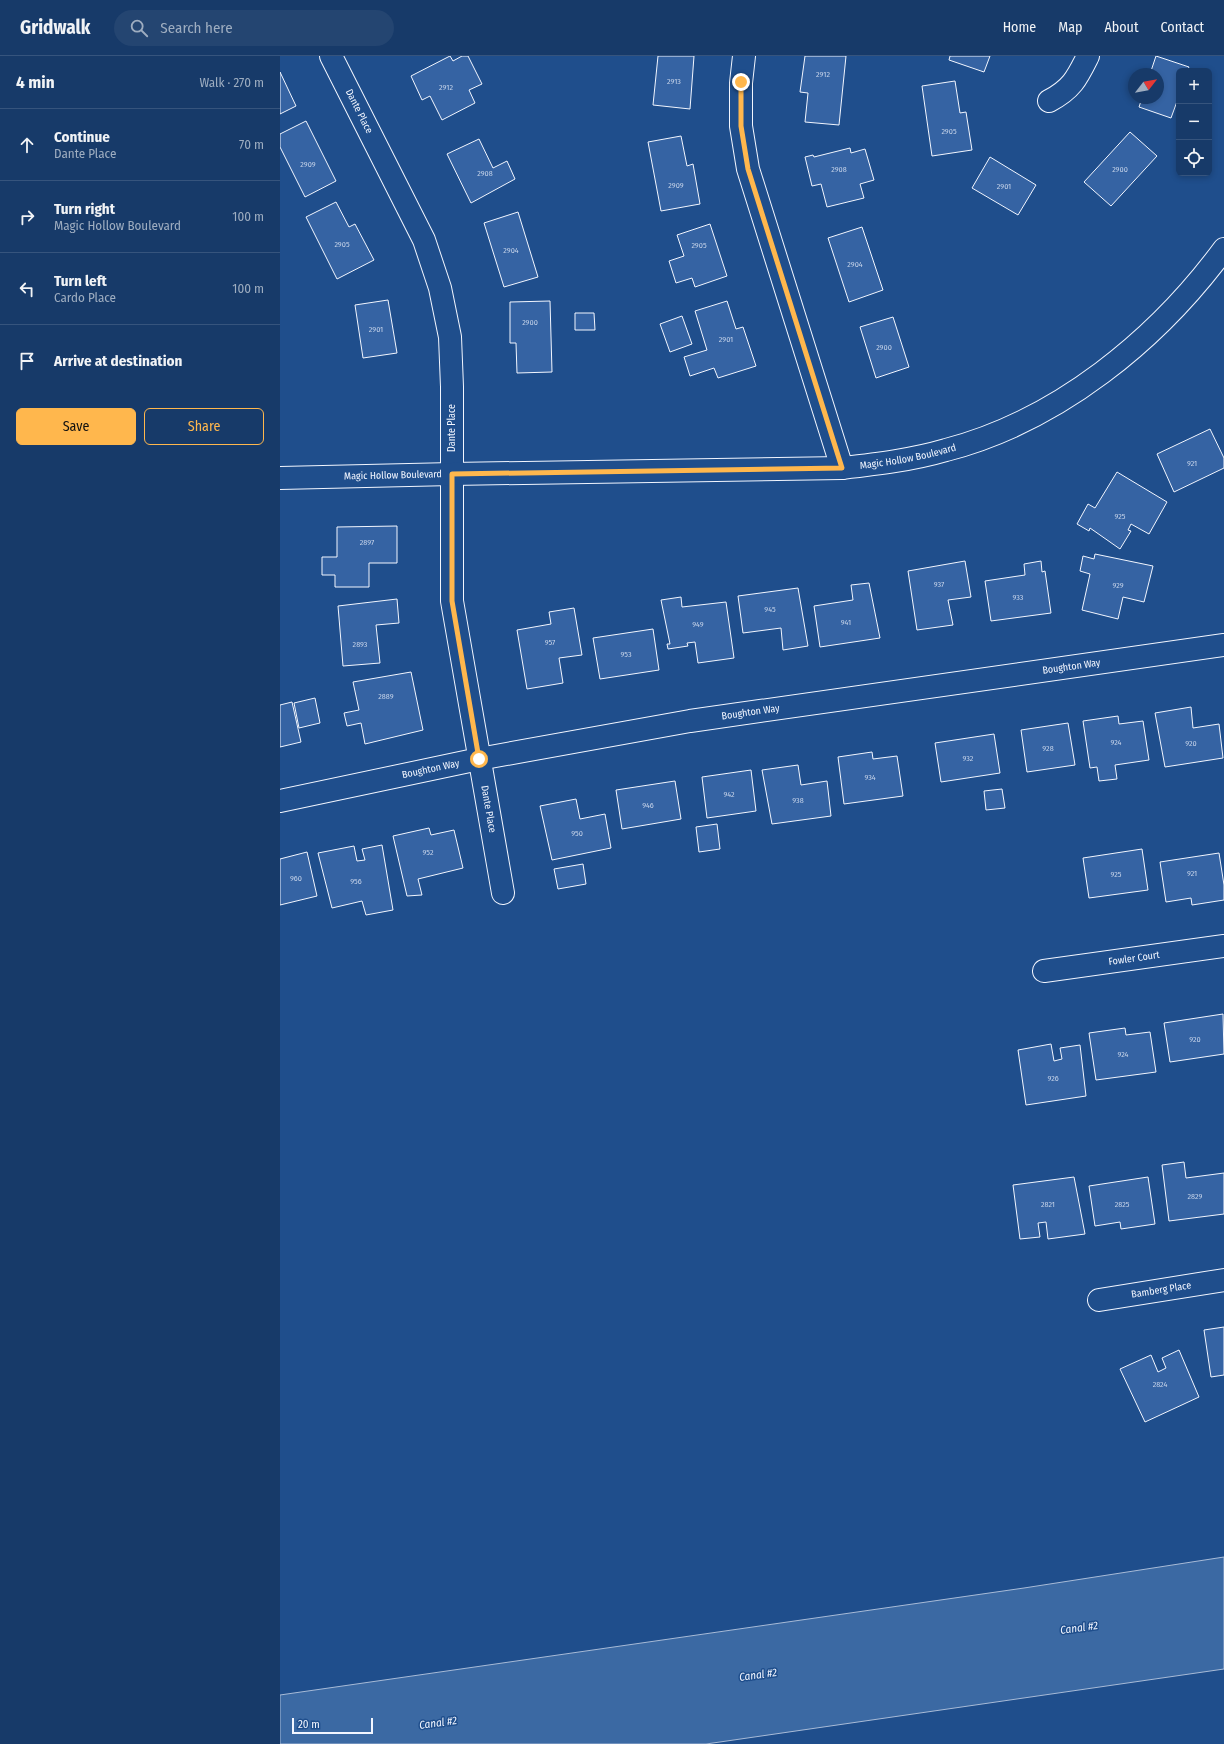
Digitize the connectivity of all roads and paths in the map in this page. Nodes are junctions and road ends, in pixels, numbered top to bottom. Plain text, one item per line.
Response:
1 (331, 56) edge
2 (744, 56) edge
3 (1088, 56) edge
4 (1049, 101) dead end
5 (1224, 249) edge
6 (842, 468) junction
7 (452, 474) junction
8 (280, 478) edge
9 (1224, 645) edge
10 (479, 759) junction
11 (280, 801) edge
12 (503, 893) dead end
13 (1224, 946) edge
14 (1044, 971) dead end
15 (1224, 1280) edge
16 (1099, 1300) dead end

1 - 7 street, Dante Place
2 - 6 street
3 - 4 street
5 - 6 street, Magic Hollow Boulevard
6 - 7 street, Magic Hollow Boulevard
7 - 8 street, Magic Hollow Boulevard
7 - 10 street, Dante Place
9 - 10 street, Boughton Way
10 - 11 street, Boughton Way
10 - 12 street, Dante Place
13 - 14 street, Fowler Court
15 - 16 street, Bamberg Place

